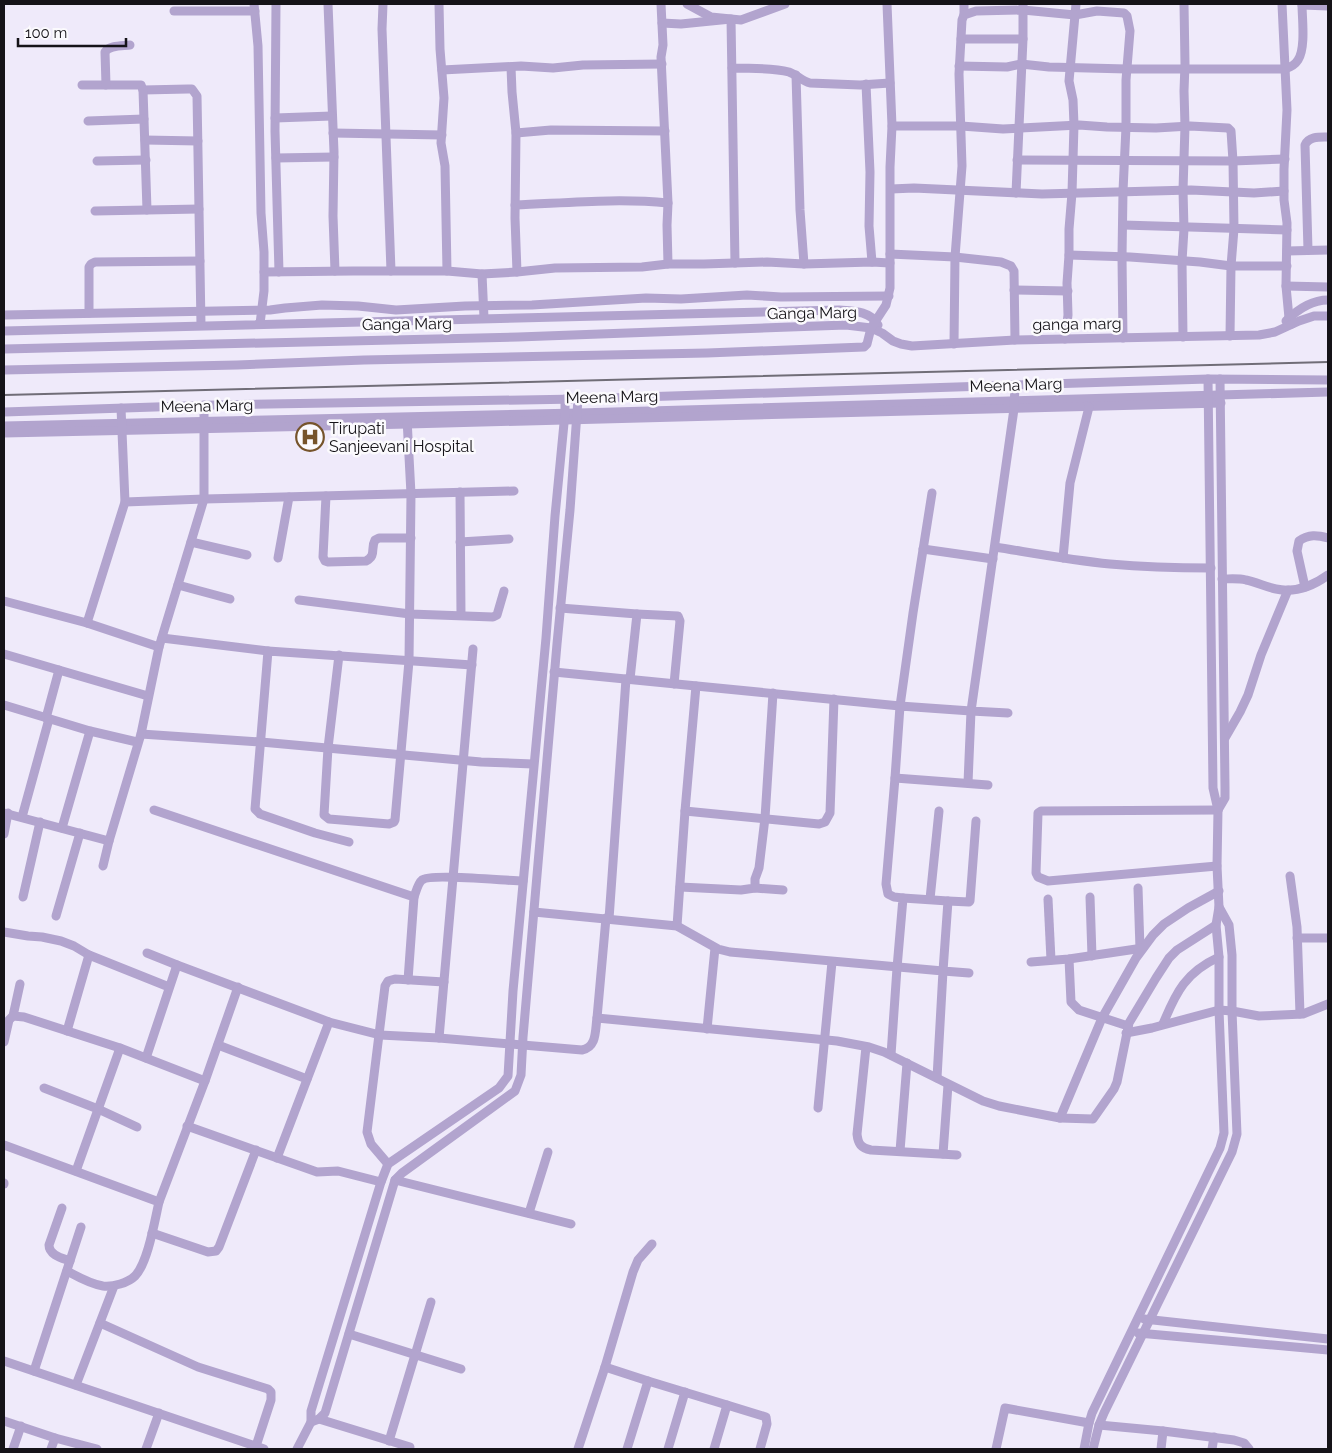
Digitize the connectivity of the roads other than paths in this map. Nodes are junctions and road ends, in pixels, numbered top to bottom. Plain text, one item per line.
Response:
1 (276, 4) edge
2 (328, 4) edge
3 (383, 4) edge
4 (439, 4) edge
5 (661, 4) edge
6 (686, 4) edge
7 (785, 4) edge
8 (887, 4) edge
9 (964, 4) edge
10 (1076, 4) edge
11 (1184, 4) edge
12 (1282, 4) edge
13 (1302, 4) edge
14 (255, 6) edge
15 (1328, 6) edge
16 (1023, 7) edge
17 (174, 11) dead end
18 (964, 15) junction
19 (1076, 15) junction
20 (731, 19) junction
21 (662, 23) junction
22 (961, 39) junction
23 (1023, 39) junction
24 (130, 45) dead end
25 (662, 64) junction
26 (1021, 64) junction
27 (959, 66) junction
28 (1070, 66) junction
29 (511, 67) junction
30 (732, 68) junction
31 (1185, 68) junction
32 (1127, 69) junction
33 (1285, 69) junction
34 (442, 70) junction
35 (796, 75) junction
36 (890, 83) junction
37 (866, 84) junction
38 (82, 85) dead end
39 (106, 85) junction
40 (143, 90) junction
41 (332, 116) junction
42 (276, 118) junction
43 (144, 119) junction
44 (88, 121) dead end
45 (1074, 125) junction
46 (892, 126) junction
47 (961, 126) junction
48 (1185, 126) junction
49 (1126, 127) junction
50 (1019, 128) junction
51 (665, 131) junction
52 (332, 133) junction
53 (516, 133) junction
54 (387, 134) junction
55 (442, 135) junction
56 (1328, 137) edge
57 (145, 140) junction
58 (198, 141) junction
59 (276, 158) junction
60 (334, 158) junction
61 (1285, 159) junction
62 (146, 160) junction
63 (1017, 160) junction
64 (1072, 160) junction
65 (1125, 160) junction
66 (1183, 160) junction
67 (97, 161) dead end
68 (1233, 161) junction
69 (890, 189) junction
70 (959, 190) junction
71 (1183, 190) junction
72 (1123, 191) junction
73 (1284, 191) junction
74 (1234, 192) junction
75 (1016, 193) junction
76 (1072, 193) junction
77 (668, 203) junction
78 (515, 205) junction
79 (200, 208) junction
80 (95, 210) dead end
81 (147, 210) junction
82 (1123, 225) junction
83 (1184, 227) junction
84 (1234, 229) junction
85 (1287, 230) junction
86 (1308, 250) junction
87 (1328, 250) edge
88 (1287, 251) junction
89 (1069, 255) junction
90 (955, 257) junction
91 (1122, 257) junction
92 (890, 258) junction
93 (200, 261) junction
94 (1182, 261) junction
95 (736, 262) junction
96 (872, 262) junction
97 (668, 264) junction
98 (804, 264) junction
99 (1231, 266) junction
100 (1287, 266) junction
101 (335, 271) junction
102 (264, 272) junction
103 (279, 272) junction
104 (391, 272) junction
105 (447, 272) junction
106 (517, 272) junction
107 (482, 274) junction
108 (1286, 286) junction
109 (1328, 287) edge
110 (1014, 290) junction
111 (1068, 291) junction
112 (889, 296) junction
113 (1328, 300) edge
114 (483, 305) junction
115 (262, 310) junction
116 (201, 312) junction
117 (89, 313) junction
118 (4, 315) edge
119 (1328, 316) edge
120 (484, 318) junction
121 (1290, 321) junction
122 (260, 324) junction
123 (873, 324) junction
124 (202, 325) junction
125 (4, 331) edge
126 (882, 333) joint
127 (1230, 336) junction
128 (1182, 337) junction
129 (1123, 338) junction
130 (1065, 339) junction
131 (1015, 340) junction
132 (954, 344) junction
133 (4, 349) edge
134 (4, 370) edge
135 (1208, 379) junction
136 (1220, 379) junction
137 (1328, 380) edge
138 (1015, 385) junction
139 (1328, 392) edge
140 (565, 399) junction
141 (578, 399) junction
142 (1209, 399) junction
143 (1220, 399) junction
144 (407, 402) junction
145 (204, 405) junction
146 (1014, 405) junction
147 (1089, 407) junction
148 (121, 408) junction
149 (4, 412) edge
150 (565, 416) junction
151 (577, 416) junction
152 (407, 420) junction
153 (204, 425) junction
154 (4, 426) edge
155 (122, 427) junction
156 (4, 433) edge
157 (514, 491) dead end
158 (460, 492) junction
159 (932, 493) dead end
160 (411, 494) junction
161 (289, 496) junction
162 (326, 496) junction
163 (204, 498) junction
164 (124, 502) junction
165 (411, 538) junction
166 (1328, 538) edge
167 (510, 539) dead end
168 (191, 542) junction
169 (460, 542) junction
170 (995, 547) junction
171 (923, 549) junction
172 (247, 555) dead end
173 (278, 558) dead end
174 (1062, 558) junction
175 (993, 559) junction
176 (1210, 568) junction
177 (1328, 575) edge
178 (1222, 579) junction
179 (178, 585) junction
180 (1305, 587) junction
181 (1288, 590) junction
182 (504, 592) dead end
183 (230, 598) dead end
184 (299, 600) dead end
185 (4, 601) edge
186 (560, 608) junction
187 (410, 614) junction
188 (636, 614) junction
189 (461, 615) junction
190 (87, 623) junction
191 (161, 643) junction
192 (473, 649) dead end
193 (268, 651) junction
194 (4, 654) edge
195 (339, 655) junction
196 (410, 661) junction
197 (472, 665) junction
198 (59, 670) junction
199 (554, 672) junction
200 (628, 679) junction
201 (674, 684) junction
202 (696, 686) junction
203 (772, 693) junction
204 (148, 696) junction
205 (834, 699) junction
206 (4, 705) edge
207 (900, 706) junction
208 (971, 711) junction
209 (1008, 713) dead end
210 (48, 718) junction
211 (90, 731) junction
212 (139, 738) junction
213 (1224, 738) junction
214 (261, 742) junction
215 (328, 748) junction
216 (400, 754) junction
217 (464, 760) junction
218 (533, 764) junction
219 (895, 778) junction
220 (968, 783) junction
221 (988, 785) dead end
222 (154, 810) dead end
223 (1218, 810) junction
224 (939, 811) dead end
225 (685, 812) junction
226 (6, 813) edge
227 (22, 817) junction
228 (765, 818) junction
229 (976, 821) dead end
230 (40, 822) junction
231 (62, 828) junction
232 (80, 833) junction
233 (4, 834) edge
234 (109, 841) junction
235 (349, 842) dead end
236 (104, 866) dead end
237 (1217, 866) junction
238 (1290, 876) dead end
239 (454, 877) junction
240 (523, 882) junction
241 (680, 887) junction
242 (755, 888) junction
243 (1138, 888) dead end
244 (783, 890) dead end
245 (1219, 891) junction
246 (23, 897) dead end
247 (414, 897) junction
248 (1090, 897) dead end
249 (903, 898) junction
250 (930, 899) junction
251 (1048, 899) dead end
252 (948, 901) junction
253 (1219, 907) junction
254 (534, 912) junction
255 (56, 916) dead end
256 (607, 918) junction
257 (1216, 925) junction
258 (677, 926) junction
259 (4, 932) edge
260 (1297, 938) junction
261 (1328, 938) edge
262 (716, 948) junction
263 (1142, 949) junction
264 (147, 953) dead end
265 (89, 955) junction
266 (1092, 956) junction
267 (1219, 957) junction
268 (1069, 959) junction
269 (1051, 960) junction
270 (832, 962) junction
271 (1031, 962) dead end
272 (177, 965) junction
273 (897, 968) junction
274 (943, 971) junction
275 (969, 973) dead end
276 (408, 980) junction
277 (444, 982) junction
278 (20, 984) dead end
279 (169, 987) junction
280 (238, 987) junction
281 (1328, 1004) edge
282 (1219, 1010) junction
283 (1232, 1011) junction
284 (1300, 1014) junction
285 (13, 1016) junction
286 (597, 1018) junction
287 (1102, 1018) junction
288 (329, 1022) junction
289 (1162, 1024) junction
290 (707, 1029) junction
291 (1127, 1029) junction
292 (67, 1031) junction
293 (380, 1034) junction
294 (439, 1038) junction
295 (825, 1040) junction
296 (4, 1042) edge
297 (510, 1044) junction
298 (218, 1045) junction
299 (522, 1045) junction
300 (866, 1047) junction
301 (120, 1048) junction
302 (891, 1055) junction
303 (146, 1058) junction
304 (907, 1063) junction
305 (307, 1078) junction
306 (936, 1078) junction
307 (205, 1080) junction
308 (948, 1085) junction
309 (44, 1088) dead end
310 (818, 1108) dead end
311 (98, 1109) junction
312 (1060, 1118) junction
313 (187, 1126) junction
314 (138, 1127) dead end
315 (4, 1145) edge
316 (256, 1150) junction
317 (548, 1152) dead end
318 (900, 1152) junction
319 (943, 1154) junction
320 (957, 1155) dead end
321 (277, 1158) junction
322 (388, 1164) junction
323 (76, 1170) junction
324 (395, 1180) junction
325 (381, 1182) junction
326 (159, 1202) junction
327 (62, 1208) dead end
328 (530, 1213) junction
329 (572, 1224) dead end
330 (81, 1227) dead end
331 (152, 1232) junction
332 (652, 1244) dead end
333 (70, 1261) junction
334 (67, 1271) junction
335 (114, 1286) junction
336 (430, 1302) dead end
337 (1137, 1319) junction
338 (1150, 1320) junction
339 (100, 1323) junction
340 (1130, 1332) junction
341 (1144, 1333) junction
342 (349, 1334) junction
343 (1328, 1339) edge
344 (1328, 1350) edge
345 (415, 1355) junction
346 (4, 1361) edge
347 (605, 1367) junction
348 (461, 1369) dead end
349 (34, 1372) junction
350 (648, 1381) junction
351 (76, 1386) junction
352 (685, 1392) junction
353 (727, 1405) junction
354 (159, 1413) junction
355 (4, 1421) edge
356 (315, 1421) junction
357 (1089, 1422) junction
358 (1099, 1425) junction
359 (21, 1426) junction
360 (1163, 1431) junction
361 (1214, 1437) junction
362 (55, 1438) junction
363 (389, 1441) junction
364 (410, 1447) dead end
365 (260, 1448) edge
366 (13, 1449) edge
367 (51, 1449) edge
368 (97, 1449) edge
369 (146, 1449) edge
370 (297, 1449) edge
371 (578, 1449) edge
372 (627, 1449) edge
373 (668, 1449) edge
374 (714, 1449) edge
375 (760, 1449) edge
376 (996, 1449) edge
377 (1084, 1449) edge
378 (1093, 1449) edge
379 (1161, 1449) edge
380 (1212, 1449) edge
381 (1248, 1449) edge

1 - 42 street
2 - 41 street
3 - 54 street
4 - 34 street
5 - 21 street
6 - 20 street
7 - 20 street
8 - 36 street
9 - 18 street
10 - 19 street
11 - 31 street
12 - 33 street
13 - 15 street
13 - 33 street
14 - 17 street
14 - 102 street
16 - 18 street
16 - 19 street
16 - 23 street
18 - 22 street
19 - 28 street
19 - 32 street
20 - 21 street
20 - 30 street
21 - 25 street
22 - 23 street
22 - 27 street
23 - 26 street
24 - 39 street
25 - 29 street
25 - 51 street
26 - 27 street
26 - 28 street
26 - 50 street
27 - 47 street
28 - 32 street
28 - 45 street
29 - 34 street
29 - 53 street
30 - 35 street
30 - 95 street
31 - 32 street
31 - 33 street
31 - 48 street
32 - 49 street
33 - 61 street
34 - 55 street
35 - 37 street
35 - 98 street
36 - 37 street
36 - 46 street
37 - 96 street
38 - 39 street
39 - 40 street
40 - 43 street
40 - 58 street
41 - 42 street
41 - 52 street
42 - 59 street
43 - 44 street
43 - 57 street
45 - 49 street
45 - 50 street
45 - 64 street
46 - 47 street
46 - 69 street
47 - 50 street
47 - 70 street
48 - 49 street
48 - 66 street
48 - 68 street
49 - 65 street
50 - 63 street
51 - 53 street
51 - 77 street
52 - 54 street
52 - 60 street
53 - 78 street
54 - 55 street
54 - 104 street
55 - 105 street
56 - 86 street
57 - 58 street
57 - 62 street
58 - 79 street
59 - 60 street
59 - 103 street
60 - 101 street
61 - 68 street
61 - 73 street
62 - 67 street
62 - 81 street
63 - 64 street
63 - 75 street
64 - 65 street
64 - 76 street
65 - 66 street
65 - 72 street
66 - 68 street
66 - 71 street
68 - 74 street
69 - 70 street
69 - 92 street
70 - 75 street
70 - 90 street
71 - 72 street
71 - 74 street
71 - 83 street
72 - 76 street
72 - 82 street
73 - 74 street
73 - 85 street
74 - 84 street
75 - 76 street
76 - 89 street
77 - 78 street
77 - 97 street
78 - 106 street
79 - 81 street
79 - 93 street
80 - 81 street
82 - 83 street
82 - 91 street
83 - 84 street
83 - 94 street
84 - 85 street
84 - 99 street
85 - 88 street
86 - 87 street
86 - 88 street
88 - 100 street
89 - 91 street
89 - 111 street
90 - 92 street
90 - 110 street
90 - 132 street
91 - 94 street
91 - 129 street
92 - 96 street
92 - 112 street
93 - 116 street
93 - 117 street
94 - 99 street
94 - 128 street
95 - 97 street
95 - 98 street
96 - 98 street
97 - 106 street
99 - 100 street
99 - 127 street
100 - 108 street
101 - 103 street
101 - 104 street
102 - 103 street
102 - 115 street
104 - 105 street
105 - 107 street
106 - 107 street
107 - 114 street
108 - 109 street
108 - 121 street
110 - 111 street
110 - 131 street
111 - 130 street
112 - 114 street
112 - 123 street
113 - 121 street, ganga marg
114 - 115 street
114 - 120 street
115 - 116 street
115 - 122 street
116 - 117 street
116 - 124 street
117 - 118 street
119 - 121 street, ganga marg
120 - 122 street, Ganga Marg
120 - 123 street, Ganga Marg
121 - 127 street, ganga marg
122 - 124 street, Ganga Marg
123 - 126 street, Ganga Marg
123 - 133 street, Ganga Marg
123 - 134 street
124 - 125 street, Ganga Marg
126 - 132 street, ganga marg
127 - 128 street, ganga marg
128 - 129 street, ganga marg
129 - 130 street, ganga marg
130 - 131 street, ganga marg
131 - 132 street, ganga marg
135 - 136 street, Meena Marg
135 - 138 street, Meena Marg
135 - 142 street
136 - 137 street, Meena Marg
136 - 143 street
138 - 141 street, Meena Marg
138 - 146 street
139 - 143 street, Meena Marg
140 - 141 street, Meena Marg
140 - 144 street, Meena Marg
140 - 150 street
141 - 151 street
142 - 143 street, Meena Marg
142 - 146 street, Meena Marg
142 - 147 street
142 - 176 street
143 - 178 street
144 - 145 street, Meena Marg
144 - 152 street
145 - 148 street, Meena Marg
145 - 153 street
146 - 147 street
146 - 151 street, Meena Marg
146 - 170 street
147 - 174 street
148 - 149 street, Meena Marg
148 - 155 street
150 - 151 street, Meena Marg
150 - 152 street, Meena Marg
150 - 218 street
151 - 186 street
152 - 153 street, Meena Marg
152 - 160 street
153 - 155 street, Meena Marg
153 - 163 street
154 - 155 street
155 - 156 street
155 - 164 street
157 - 158 street
158 - 160 street
158 - 169 street
159 - 171 street
160 - 162 street
160 - 165 street
161 - 162 street
161 - 163 street
161 - 173 street
162 - 165 street
163 - 164 street
163 - 168 street
164 - 190 street
165 - 187 street
166 - 180 street
167 - 169 street
168 - 172 street
168 - 179 street
169 - 189 street
170 - 174 street
170 - 175 street
171 - 175 street
171 - 207 street
174 - 176 street
175 - 208 street
176 - 223 street
177 - 180 street
178 - 181 street
178 - 213 street
179 - 183 street
179 - 191 street
180 - 181 street
181 - 213 street
182 - 189 street
184 - 187 street
185 - 190 street
186 - 188 street
186 - 199 street
187 - 189 street
187 - 196 street
188 - 200 street
188 - 201 street
190 - 191 street
191 - 193 street
191 - 204 street
192 - 197 street
193 - 195 street
193 - 214 street
194 - 198 street
195 - 196 street
195 - 215 street
196 - 197 street
196 - 216 street
197 - 217 street
198 - 204 street
198 - 210 street
199 - 200 street
199 - 254 street
200 - 201 street
200 - 256 street
201 - 202 street
202 - 203 street
202 - 225 street
203 - 205 street
203 - 228 street
204 - 212 street
205 - 207 street
205 - 228 street
206 - 210 street
207 - 208 street
207 - 219 street
208 - 209 street
208 - 220 street
210 - 211 street
210 - 227 street
211 - 212 street
211 - 231 street
212 - 214 street
212 - 234 street
213 - 223 street
214 - 215 street
214 - 235 street
215 - 216 street
215 - 216 street
216 - 217 street
217 - 218 street
217 - 239 street
218 - 240 street
219 - 220 street
219 - 249 street
220 - 221 street
222 - 247 street
223 - 237 street
223 - 237 street
224 - 250 street
225 - 228 street
225 - 241 street
226 - 227 street
226 - 233 street
227 - 230 street
228 - 242 street
229 - 252 street
230 - 231 street
230 - 246 street
231 - 232 street
232 - 234 street
232 - 255 street
234 - 236 street
237 - 245 street
238 - 260 street
239 - 240 street
239 - 247 street
239 - 277 street
240 - 297 street
241 - 242 street
241 - 258 street
242 - 244 street
243 - 263 street
245 - 253 street
245 - 263 street
247 - 276 street
248 - 266 street
249 - 250 street
249 - 273 street
250 - 252 street
251 - 269 street
252 - 274 street
253 - 257 street
253 - 283 street
254 - 256 street
254 - 299 street
256 - 258 street
256 - 286 street
257 - 267 street
257 - 291 street
258 - 262 street
259 - 265 street
260 - 261 street
260 - 284 street
262 - 270 street
262 - 290 street
263 - 266 street
263 - 287 street
264 - 272 street
265 - 279 street
265 - 292 street
266 - 268 street
267 - 282 street
267 - 289 street
268 - 269 street
268 - 287 street
269 - 271 street
270 - 273 street
270 - 295 street
272 - 279 street
272 - 280 street
273 - 274 street
273 - 302 street
274 - 275 street
274 - 306 street
276 - 277 street
276 - 293 street
277 - 294 street
278 - 285 street
279 - 303 street
280 - 288 street
280 - 298 street
281 - 284 street
282 - 283 street
282 - 289 street
282 - 337 street
283 - 284 street
283 - 338 street
285 - 292 street
285 - 296 street
286 - 290 street
286 - 299 street
287 - 291 street
287 - 312 street
288 - 293 street
288 - 305 street
289 - 291 street
290 - 295 street
291 - 312 street
292 - 301 street
293 - 294 street
293 - 322 street
294 - 297 street
295 - 300 street
295 - 310 street
297 - 299 street
297 - 322 street
298 - 305 street
298 - 307 street
299 - 324 street
300 - 302 street
300 - 318 street
301 - 303 street
301 - 311 street
302 - 304 street
303 - 307 street
304 - 306 street
304 - 318 street
305 - 321 street
306 - 308 street
307 - 313 street
308 - 312 street
308 - 319 street
309 - 311 street
311 - 314 street
311 - 323 street
313 - 316 street
313 - 326 street
315 - 323 street
316 - 321 street
316 - 331 street
317 - 328 street
318 - 319 street
319 - 320 street
321 - 325 street
322 - 325 street
323 - 326 street
324 - 328 street
324 - 342 street
325 - 356 street
326 - 331 street
327 - 333 street
328 - 329 street
330 - 333 street
331 - 335 street
332 - 347 street
333 - 334 street
334 - 335 street
334 - 349 street
335 - 339 street
336 - 345 street
337 - 338 street
337 - 340 street
338 - 341 street
338 - 343 street
339 - 351 street
339 - 365 street
340 - 341 street
340 - 357 street
341 - 344 street
341 - 358 street
342 - 345 street
342 - 356 street
345 - 348 street
345 - 363 street
346 - 349 street
347 - 350 street
347 - 371 street
349 - 351 street
350 - 352 street
350 - 372 street
351 - 354 street
352 - 353 street
352 - 373 street
353 - 374 street
353 - 375 street
354 - 365 street
354 - 369 street
355 - 359 street
356 - 363 street
356 - 370 street
357 - 376 street
357 - 377 street
358 - 360 street
358 - 378 street
359 - 362 street
359 - 366 street
360 - 361 street
360 - 379 street
361 - 380 street
361 - 381 street
362 - 367 street
362 - 368 street
363 - 364 street

